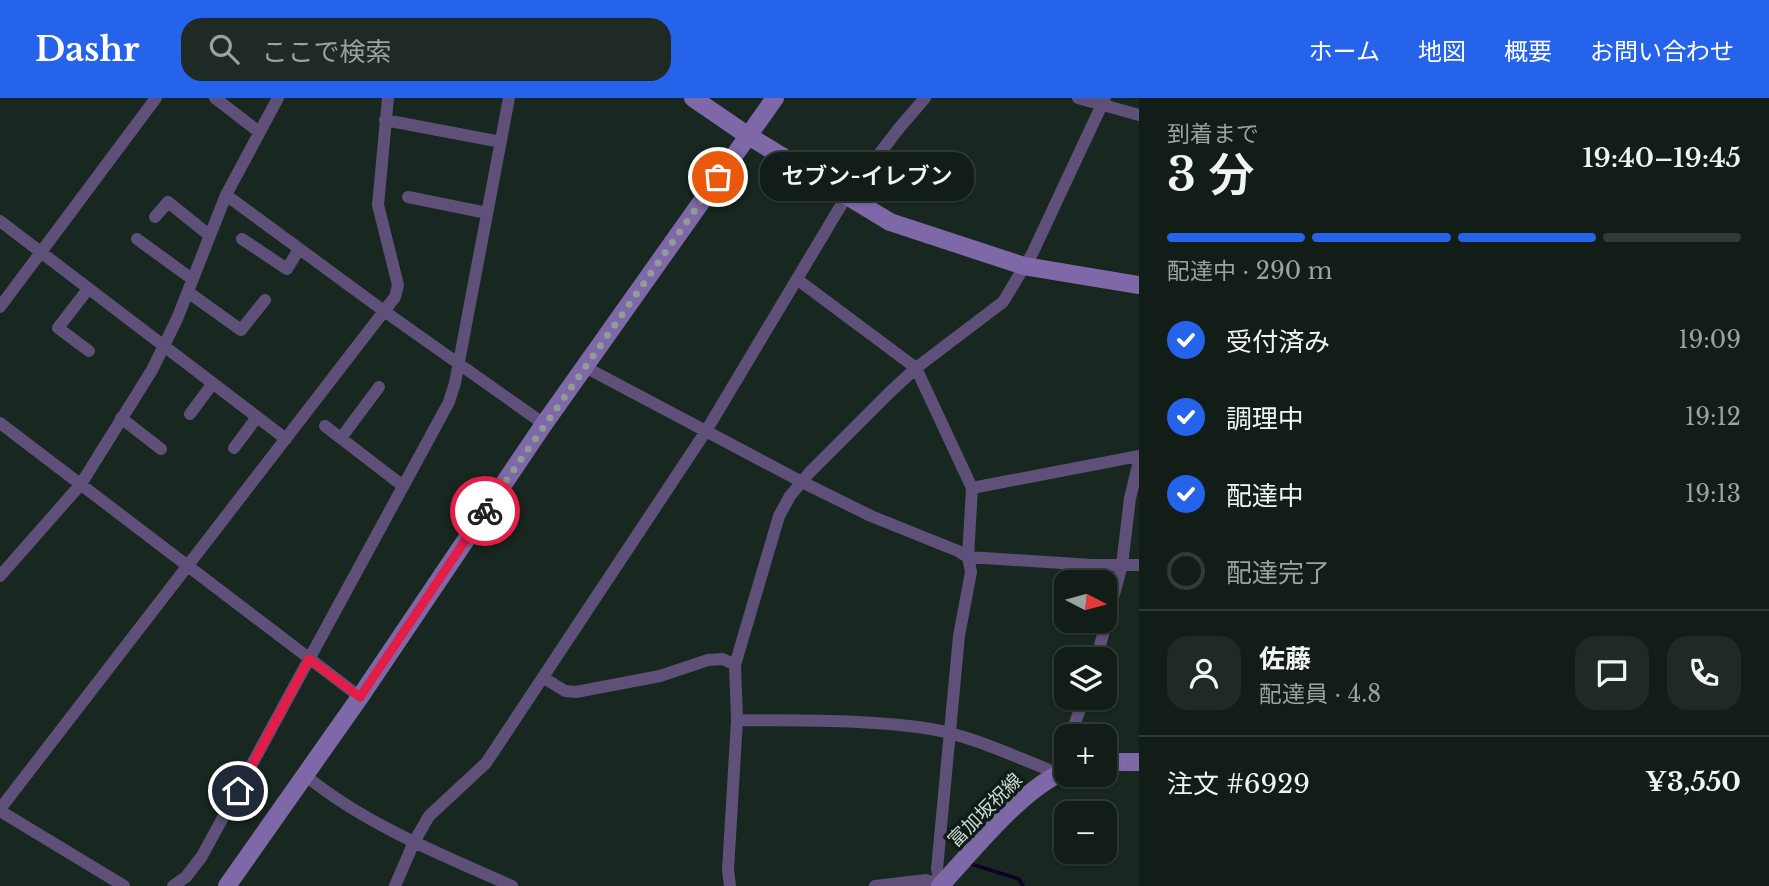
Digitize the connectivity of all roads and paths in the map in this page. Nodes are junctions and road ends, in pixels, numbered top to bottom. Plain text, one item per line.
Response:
1 (156, 98) edge
2 (215, 98) edge
3 (278, 98) edge
4 (387, 98) edge
5 (509, 98) edge
6 (693, 98) edge
7 (775, 98) edge
8 (925, 98) edge
9 (1078, 98) edge
10 (1103, 102) edge
11 (1139, 115) edge
12 (385, 120) junction
13 (259, 132) junction
14 (747, 135) junction
15 (501, 142) junction
16 (226, 195) junction
17 (408, 197) dead end
18 (846, 197) junction
19 (487, 213) junction
20 (155, 217) dead end
21 (0, 221) edge
22 (209, 235) junction
23 (137, 239) dead end
24 (242, 239) dead end
25 (299, 249) junction
26 (41, 253) junction
27 (1024, 266) junction
28 (798, 280) junction
29 (1139, 285) edge
30 (190, 286) junction
31 (89, 289) junction
32 (265, 300) dead end
33 (0, 307) edge
34 (384, 311) junction
35 (165, 348) junction
36 (89, 351) dead end
37 (458, 363) junction
38 (585, 367) junction
39 (916, 368) junction
40 (213, 383) junction
41 (379, 387) dead end
42 (190, 414) dead end
43 (257, 417) junction
44 (121, 418) junction
45 (0, 423) edge
46 (544, 424) junction
47 (325, 426) dead end
48 (706, 431) junction
49 (341, 438) junction
50 (286, 439) junction
51 (234, 448) dead end
52 (161, 449) dead end
53 (1139, 458) edge
54 (802, 482) junction
55 (81, 484) junction
56 (403, 486) junction
57 (972, 488) junction
58 (968, 557) junction
59 (1122, 565) junction
60 (1139, 565) edge
61 (187, 567) junction
62 (0, 576) edge
63 (1100, 647) edge
64 (309, 659) junction
65 (735, 665) junction
66 (544, 678) junction
67 (360, 697) junction
68 (737, 720) junction
69 (949, 733) junction
70 (1117, 762) edge
71 (1139, 762) edge
72 (1054, 771) edge
73 (305, 775) junction
74 (1054, 776) edge
75 (0, 810) edge
76 (414, 842) junction
77 (940, 885) edge
78 (124, 886) edge
79 (173, 886) edge
80 (227, 886) edge
81 (395, 886) edge
82 (512, 886) edge
83 (730, 886) edge
84 (876, 886) edge

1 - 26 street
2 - 13 street
3 - 13 street
4 - 12 street
5 - 15 street
6 - 14 street
7 - 14 street
8 - 18 street
9 - 10 street
10 - 11 street
10 - 27 street
12 - 15 street
12 - 34 street
13 - 16 street
14 - 18 street
14 - 38 street
15 - 19 street
16 - 22 street
16 - 25 street
17 - 19 street
18 - 27 street
18 - 28 street
19 - 37 street
20 - 22 street
21 - 26 street
22 - 30 street
23 - 30 street
24 - 25 street
25 - 34 street
26 - 31 street
26 - 33 street
27 - 29 street
27 - 39 street
28 - 39 street
28 - 48 street
30 - 32 street
30 - 35 street
31 - 35 street
31 - 36 street
34 - 37 street
34 - 50 street
35 - 40 street
35 - 44 street
37 - 46 street
37 - 56 street
38 - 46 street
38 - 48 street
39 - 54 street
39 - 57 street
40 - 42 street
40 - 43 street
41 - 49 street
43 - 50 street
43 - 51 street
44 - 52 street
44 - 55 street
45 - 55 street
46 - 67 street
47 - 49 street
48 - 54 street
48 - 66 street
49 - 56 street
50 - 61 street
53 - 57 street
53 - 59 street
54 - 58 street
54 - 65 street
55 - 61 street
55 - 62 street
56 - 64 street
57 - 58 street
58 - 59 street
58 - 69 street
59 - 60 street
59 - 63 street
61 - 64 street
61 - 75 street
64 - 67 street
64 - 79 street
65 - 66 street
65 - 68 street
66 - 76 street
67 - 73 street
68 - 69 street
68 - 83 street
69 - 72 street
69 - 77 street
70 - 71 street
73 - 76 street
73 - 80 street
74 - 77 street, 富加坂祝線
75 - 78 street
76 - 81 street
76 - 82 street
77 - 84 street

